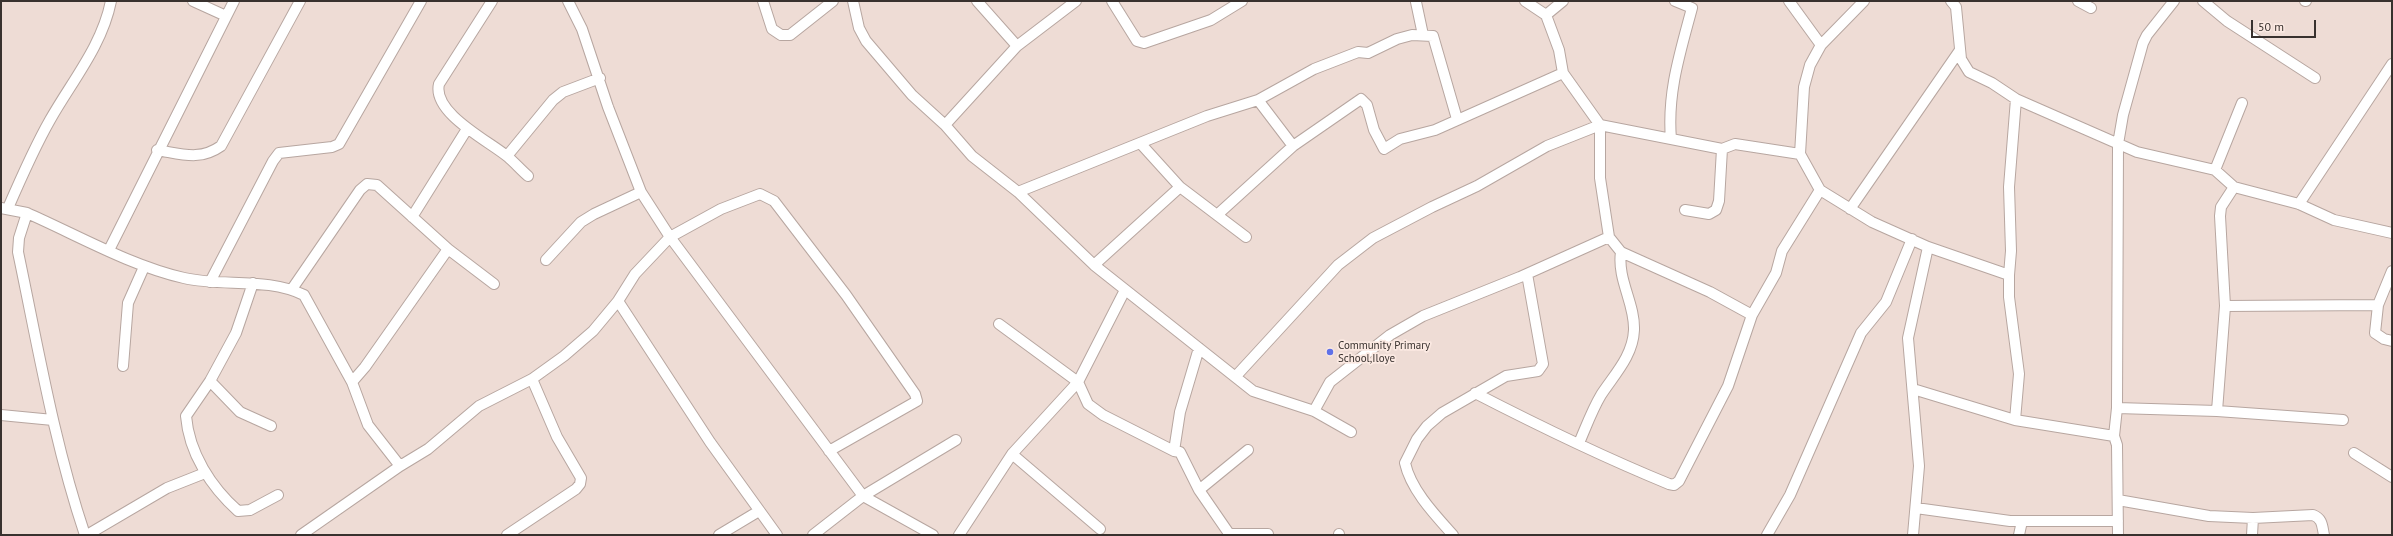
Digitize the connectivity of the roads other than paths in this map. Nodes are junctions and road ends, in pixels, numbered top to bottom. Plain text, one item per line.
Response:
1 (111, 1) edge
2 (193, 1) edge
3 (234, 1) edge
4 (300, 1) edge
5 (421, 1) edge
6 (492, 1) edge
7 (568, 1) edge
8 (763, 1) edge
9 (833, 1) edge
10 (853, 1) edge
11 (977, 1) edge
12 (1076, 1) edge
13 (1112, 1) edge
14 (1242, 1) edge
15 (1525, 1) edge
16 (1563, 1) edge
17 (1675, 1) edge
18 (1789, 1) edge
19 (1864, 1) edge
20 (2078, 1) edge
21 (2174, 1) edge
22 (2203, 1) edge
23 (1416, 2) dead end
24 (1956, 3) edge
25 (2091, 8) dead end
26 (1546, 15) junction
27 (226, 16) junction
28 (1423, 35) junction
29 (1821, 45) junction
30 (1017, 46) junction
31 (1960, 50) junction
32 (2391, 67) edge
33 (1563, 73) junction
34 (600, 78) junction
35 (2315, 78) dead end
36 (2016, 99) junction
37 (1258, 100) junction
38 (2242, 103) dead end
39 (1457, 119) junction
40 (1600, 124) junction
41 (946, 125) junction
42 (467, 129) junction
43 (1671, 139) junction
44 (1141, 144) junction
45 (2118, 144) junction
46 (1293, 146) junction
47 (1722, 149) junction
48 (157, 150) junction
49 (1800, 154) junction
50 (507, 156) junction
51 (2215, 170) junction
52 (528, 176) dead end
53 (1180, 187) junction
54 (2234, 187) junction
55 (1820, 190) junction
56 (641, 192) junction
57 (1018, 192) junction
58 (2299, 204) junction
59 (5, 208) edge
60 (1850, 208) junction
61 (1685, 210) dead end
62 (27, 213) junction
63 (1217, 215) junction
64 (412, 217) junction
65 (2392, 233) edge
66 (670, 237) junction
67 (1246, 237) dead end
68 (1609, 237) junction
69 (1912, 239) junction
70 (1928, 247) junction
71 (448, 249) junction
72 (109, 250) junction
73 (1621, 252) junction
74 (546, 260) dead end
75 (1094, 265) junction
76 (144, 267) junction
77 (2392, 271) edge
78 (1527, 274) junction
79 (2009, 275) junction
80 (210, 282) junction
81 (253, 283) junction
82 (494, 284) dead end
83 (292, 289) junction
84 (1125, 290) junction
85 (618, 301) junction
86 (2378, 305) junction
87 (2225, 306) junction
88 (1752, 315) junction
89 (999, 324) dead end
90 (2392, 341) edge
91 (1199, 348) junction
92 (123, 366) dead end
93 (1236, 376) junction
94 (532, 379) junction
95 (210, 381) junction
96 (352, 382) junction
97 (1078, 382) junction
98 (1913, 389) junction
99 (1475, 393) junction
100 (2117, 408) junction
101 (1314, 411) junction
102 (2217, 411) junction
103 (1, 415) edge
104 (53, 420) junction
105 (2015, 420) junction
106 (2344, 420) dead end
107 (271, 426) dead end
108 (1351, 432) dead end
109 (2114, 436) junction
110 (956, 440) dead end
111 (1579, 443) junction
112 (1248, 450) dead end
113 (829, 451) junction
114 (1174, 451) junction
115 (2354, 453) dead end
116 (1012, 454) junction
117 (400, 466) junction
118 (205, 473) junction
119 (2392, 477) edge
120 (1199, 490) junction
121 (278, 495) dead end
122 (862, 496) junction
123 (2118, 500) junction
124 (1916, 508) junction
125 (758, 511) junction
126 (2253, 518) junction
127 (2022, 521) junction
128 (2118, 521) junction
129 (1100, 529) dead end
130 (1268, 534) edge
131 (86, 535) edge
132 (301, 535) edge
133 (507, 535) edge
134 (719, 535) edge
135 (777, 535) edge
136 (813, 535) edge
137 (933, 535) edge
138 (959, 535) edge
139 (1229, 535) edge
140 (1453, 535) edge
141 (1766, 535) edge
142 (1913, 535) edge
143 (2019, 535) edge
144 (2118, 535) edge
145 (2252, 535) edge
146 (2324, 535) edge

1 - 59 street
2 - 27 street
3 - 27 street
4 - 48 street
5 - 80 street
6 - 42 street
7 - 34 street
8 - 9 street
10 - 41 street
11 - 30 street
12 - 30 street
13 - 14 street
15 - 26 street
16 - 26 street
17 - 43 street
18 - 29 street
19 - 29 street
20 - 25 street
21 - 45 street
22 - 35 street
23 - 28 street
24 - 31 street
26 - 33 street
27 - 48 street
28 - 37 street
28 - 39 street
29 - 49 street
30 - 41 street
31 - 36 street
31 - 60 street
32 - 58 street
33 - 39 street
33 - 40 street
34 - 50 street
34 - 56 street
36 - 45 street
36 - 79 street
37 - 44 street
37 - 46 street
38 - 51 street
39 - 46 street
40 - 43 street
40 - 68 street
40 - 93 street
41 - 57 street
42 - 50 street
42 - 64 street
43 - 47 street
44 - 53 street
44 - 57 street
45 - 51 street
45 - 100 street
46 - 63 street
47 - 49 street
47 - 61 street
48 - 72 street
49 - 55 street
50 - 52 street
51 - 54 street
53 - 63 street
53 - 75 street
54 - 58 street
54 - 87 street
55 - 60 street
55 - 88 street
56 - 66 street
56 - 74 street
57 - 75 street
58 - 65 street
59 - 62 street
60 - 69 street
62 - 72 street
62 - 104 street
63 - 67 street
64 - 71 street
64 - 83 street
66 - 85 street
66 - 113 street
66 - 113 street
68 - 73 street
68 - 78 street
69 - 70 street
69 - 141 street
70 - 79 street
70 - 98 street
71 - 82 street
71 - 96 street
72 - 76 street
73 - 88 street
73 - 111 street
75 - 84 street
76 - 80 street
76 - 92 street
77 - 86 street
78 - 99 street
78 - 101 street
79 - 105 street
80 - 81 street
81 - 83 street
81 - 95 street
83 - 96 street
84 - 91 street
84 - 97 street
85 - 94 street
85 - 125 street
86 - 87 street
86 - 90 street
87 - 102 street
88 - 111 street
89 - 97 street
91 - 93 street
91 - 114 street
93 - 101 street
94 - 117 street
94 - 133 street
95 - 107 street
95 - 118 street
96 - 117 street
97 - 114 street
97 - 116 street
98 - 105 street
98 - 124 street
99 - 111 street
99 - 140 street
100 - 102 street
100 - 109 street
101 - 108 street
102 - 106 street
103 - 104 street
104 - 131 street
105 - 109 street
109 - 123 street
110 - 122 street
112 - 120 street
113 - 122 street
114 - 120 street
115 - 119 street
116 - 129 street
116 - 138 street
117 - 132 street
118 - 121 street
118 - 131 street
120 - 139 street
122 - 136 street
122 - 137 street
123 - 126 street
123 - 128 street
124 - 127 street
124 - 142 street
125 - 134 street
125 - 135 street
126 - 145 street
126 - 146 street
127 - 128 street
127 - 143 street
128 - 144 street
130 - 139 street

